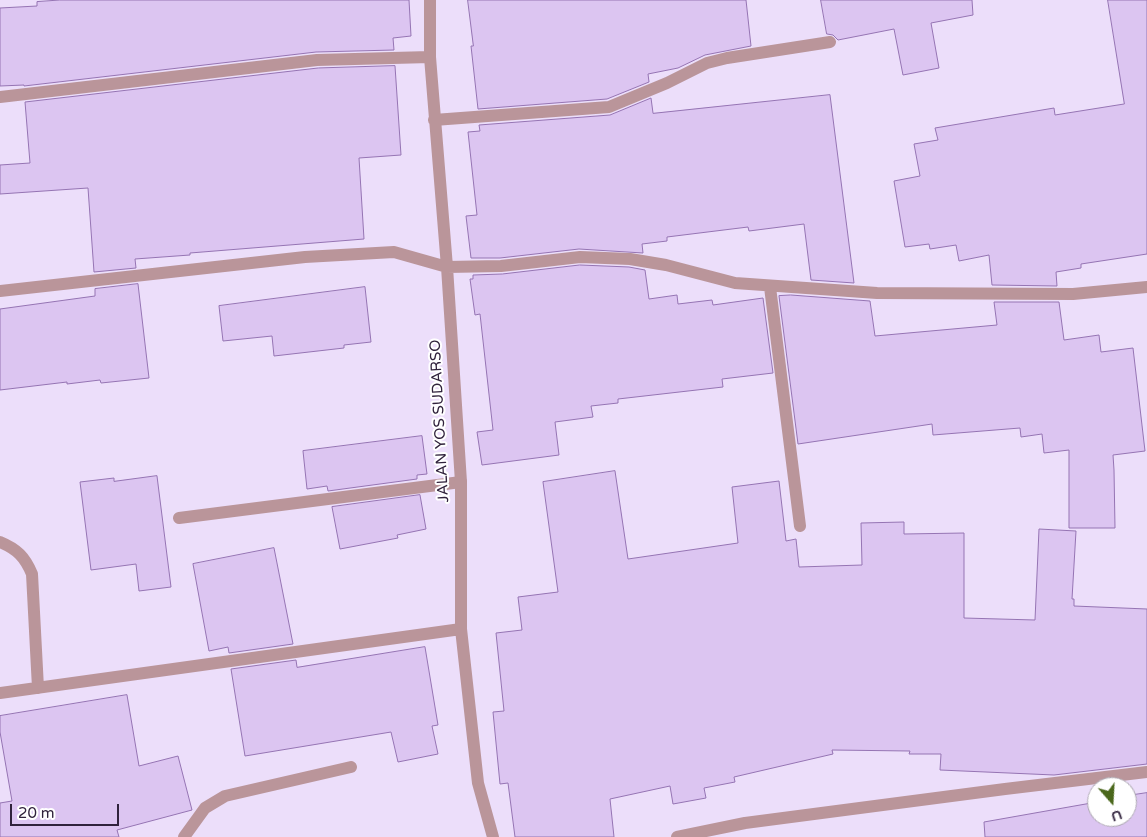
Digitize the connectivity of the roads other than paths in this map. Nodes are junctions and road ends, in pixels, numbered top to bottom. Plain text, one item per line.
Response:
1 (430, 0) edge
2 (830, 42) dead end
3 (430, 58) junction
4 (0, 97) edge
5 (434, 120) junction
6 (447, 267) junction
7 (770, 287) junction
8 (1147, 287) edge
9 (0, 291) edge
10 (461, 482) junction
11 (179, 518) dead end
12 (800, 526) dead end
13 (0, 542) edge
14 (460, 629) junction
15 (38, 688) junction
16 (0, 693) edge
17 (351, 768) dead end
18 (1147, 772) edge
19 (184, 837) edge
20 (493, 837) edge
21 (677, 837) edge

1 - 3 street, JALAN YOS SUDARSO
2 - 5 street
3 - 4 street
3 - 5 street, JALAN YOS SUDARSO
5 - 6 street, JALAN YOS SUDARSO
6 - 7 street
6 - 9 street
6 - 10 street, JALAN YOS SUDARSO
7 - 8 street
7 - 12 street
10 - 11 street
10 - 14 street, JALAN YOS SUDARSO
13 - 15 street
14 - 15 street
14 - 20 street, JALAN YOS SUDARSO
15 - 16 street
17 - 19 street
18 - 21 street

